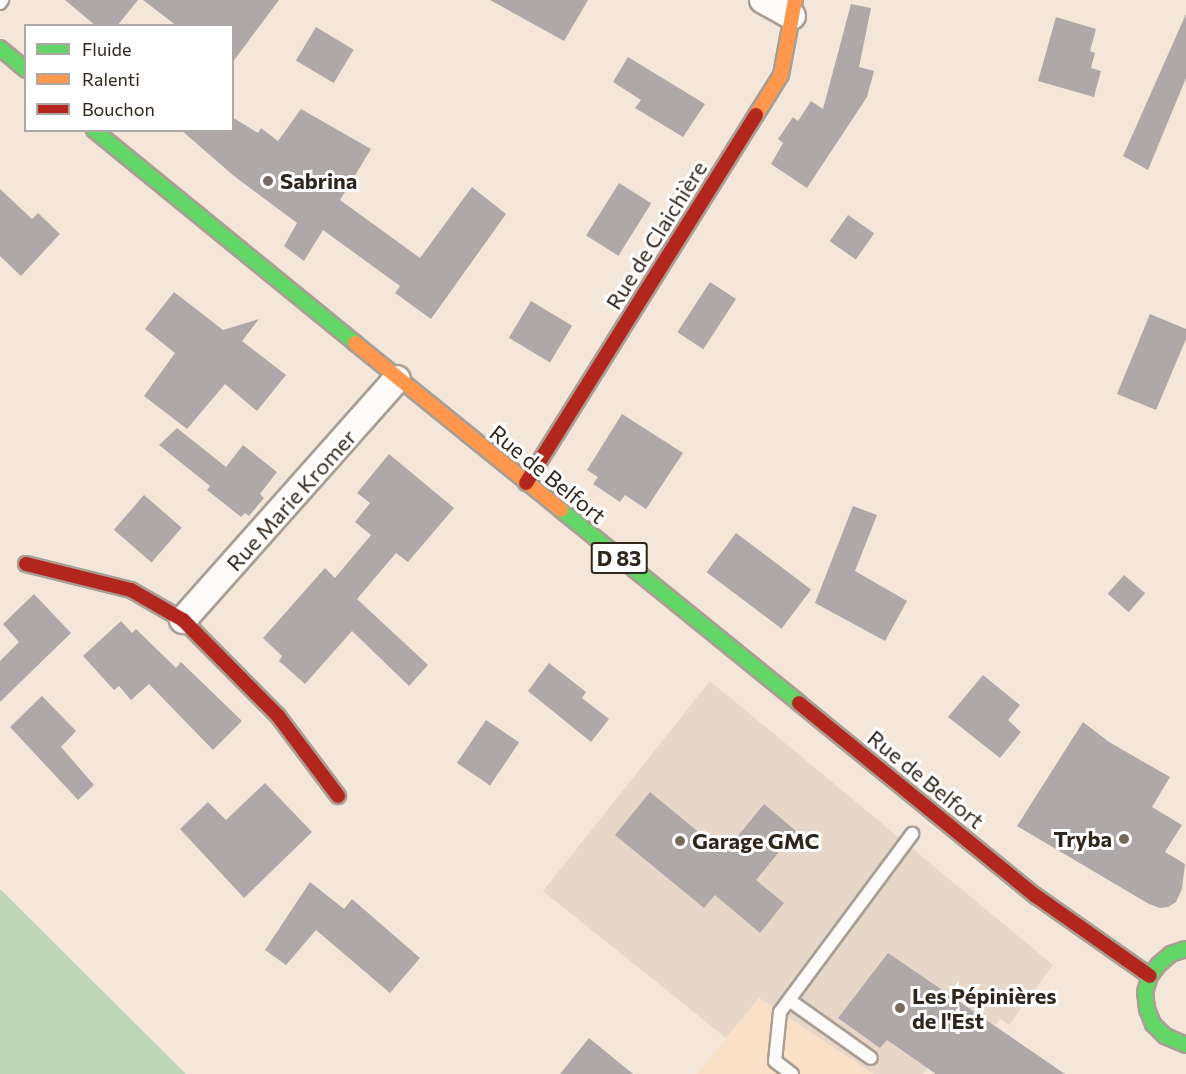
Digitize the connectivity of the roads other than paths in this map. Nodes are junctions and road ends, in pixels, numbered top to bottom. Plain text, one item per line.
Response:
1 (763, 0) edge
2 (794, 8) edge
3 (0, 48) edge
4 (24, 68) edge
5 (96, 132) edge
6 (397, 379) junction
7 (526, 483) junction
8 (26, 564) dead end
9 (183, 620) junction
10 (338, 796) dead end
11 (912, 834) dead end
12 (1186, 950) edge
13 (1150, 976) junction
14 (789, 1000) junction
15 (1186, 1045) edge
16 (871, 1058) dead end
17 (792, 1074) edge

1 - 2 street
2 - 7 main road, Rue de Claichière
3 - 4 main road
5 - 6 main road, Rue de Belfort / D 83
6 - 7 main road, Rue de Belfort / D 83
6 - 9 street, Rue Marie Kromer
7 - 13 main road, Rue de Belfort / D 83
8 - 9 main road
9 - 10 main road
11 - 14 lane
12 - 13 main road
13 - 15 main road
14 - 16 lane
14 - 17 lane

